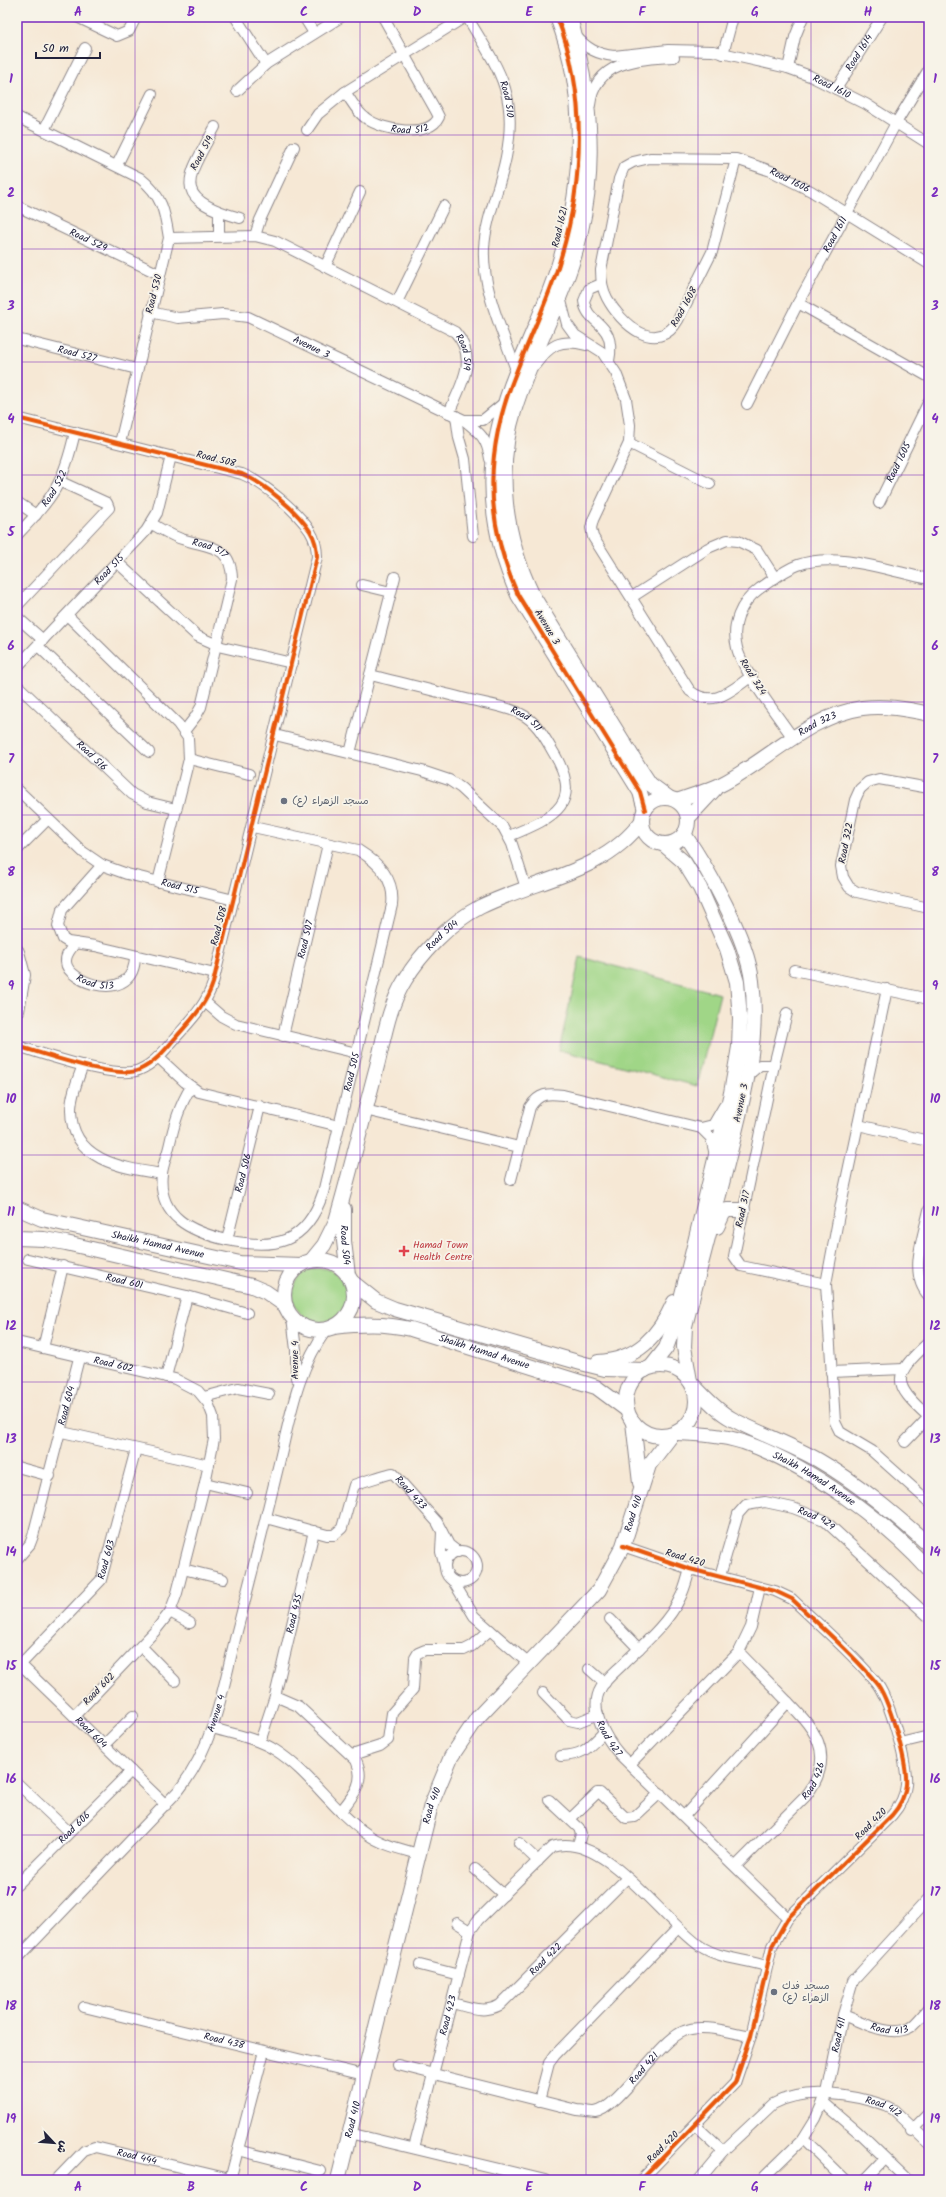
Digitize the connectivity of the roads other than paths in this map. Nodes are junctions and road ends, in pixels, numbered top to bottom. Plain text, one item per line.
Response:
1 (77, 17) edge
2 (136, 17) edge
3 (304, 17) edge
4 (341, 17) edge
5 (383, 17) edge
6 (466, 17) edge
7 (557, 17) edge
8 (570, 17) edge
9 (732, 17) edge
10 (803, 17) edge
11 (882, 17) edge
12 (236, 18) edge
13 (314, 34) junction
14 (575, 34) junction
15 (85, 48) dead end
16 (723, 54) junction
17 (405, 55) junction
18 (639, 57) junction
19 (266, 64) junction
20 (788, 68) junction
21 (929, 69) edge
22 (836, 89) junction
23 (237, 91) dead end
24 (345, 92) junction
25 (152, 94) dead end
26 (589, 111) junction
27 (17, 117) edge
28 (896, 123) junction
29 (216, 127) dead end
30 (44, 130) junction
31 (307, 130) dead end
32 (929, 144) edge
33 (294, 147) dead end
34 (736, 160) junction
35 (633, 162) joint
36 (117, 165) junction
37 (360, 192) dead end
38 (17, 206) edge
39 (444, 206) dead end
40 (219, 212) junction
41 (847, 213) junction
42 (240, 218) dead end
43 (219, 236) junction
44 (255, 236) junction
45 (169, 238) junction
46 (929, 264) edge
47 (325, 267) junction
48 (160, 274) junction
49 (602, 284) junction
50 (560, 296) junction
51 (398, 302) junction
52 (798, 303) junction
53 (150, 312) junction
54 (17, 339) edge
55 (602, 352) junction
56 (609, 361) junction
57 (137, 369) junction
58 (521, 374) junction
59 (929, 377) edge
60 (929, 401) edge
61 (505, 402) junction
62 (747, 404) dead end
63 (456, 416) junction
64 (17, 418) edge
65 (74, 432) junction
66 (496, 433) joint
67 (507, 442) joint
68 (120, 443) junction
69 (629, 443) junction
70 (171, 456) junction
71 (492, 467) junction
72 (61, 482) junction
73 (710, 484) dead end
74 (17, 502) edge
75 (878, 503) dead end
76 (36, 515) junction
77 (152, 524) junction
78 (17, 535) edge
79 (472, 536) dead end
80 (117, 562) junction
81 (396, 576) dead end
82 (775, 578) junction
83 (929, 579) edge
84 (362, 585) dead end
85 (391, 592) junction
86 (632, 597) junction
87 (17, 606) edge
88 (67, 615) junction
89 (17, 617) edge
90 (40, 643) junction
91 (215, 645) junction
92 (292, 663) junction
93 (17, 667) edge
94 (370, 675) junction
95 (752, 676) junction
96 (17, 685) edge
97 (929, 714) edge
98 (185, 730) junction
99 (275, 735) junction
100 (793, 738) junction
101 (149, 752) dead end
102 (350, 754) junction
103 (189, 759) junction
104 (249, 774) dead end
105 (720, 785) junction
106 (929, 788) edge
107 (17, 789) edge
108 (673, 800) junction
109 (176, 809) junction
110 (644, 815) junction
111 (688, 818) junction
112 (48, 819) junction
113 (253, 827) junction
114 (684, 834) junction
115 (509, 836) junction
116 (658, 842) junction
117 (328, 844) junction
118 (615, 849) junction
119 (17, 850) edge
120 (102, 865) junction
121 (158, 882) junction
122 (526, 888) junction
123 (234, 900) junction
124 (929, 908) edge
125 (75, 943) junction
126 (17, 952) edge
127 (135, 956) junction
128 (794, 970) dead end
129 (216, 974) junction
130 (887, 989) junction
131 (929, 999) edge
132 (205, 1002) junction
133 (17, 1011) edge
134 (787, 1013) dead end
135 (283, 1036) junction
136 (17, 1046) edge
137 (751, 1049) junction
138 (357, 1053) junction
139 (158, 1057) junction
140 (83, 1065) junction
141 (774, 1065) junction
142 (747, 1076) junction
143 (191, 1087) junction
144 (731, 1093) junction
145 (260, 1106) junction
146 (365, 1110) junction
147 (858, 1125) junction
148 (339, 1126) junction
149 (701, 1128) junction
150 (929, 1142) edge
151 (519, 1147) junction
152 (715, 1159) junction
153 (162, 1174) junction
154 (511, 1180) dead end
155 (344, 1190) junction
156 (17, 1208) edge
157 (743, 1210) junction
158 (929, 1210) edge
159 (17, 1238) edge
160 (227, 1240) junction
161 (28, 1259) dead end
162 (306, 1263) junction
163 (63, 1266) junction
164 (693, 1276) junction
165 (349, 1278) junction
166 (826, 1284) junction
167 (187, 1296) junction
168 (929, 1296) edge
169 (289, 1311) junction
170 (247, 1313) dead end
171 (330, 1328) junction
172 (17, 1342) edge
173 (929, 1342) edge
174 (43, 1348) junction
175 (79, 1358) junction
176 (581, 1363) junction
177 (648, 1368) junction
178 (904, 1369) junction
179 (831, 1372) junction
180 (166, 1376) junction
181 (692, 1383) junction
182 (269, 1394) dead end
183 (204, 1397) junction
184 (293, 1402) junction
185 (630, 1416) junction
186 (62, 1432) junction
187 (675, 1434) junction
188 (905, 1442) dead end
189 (136, 1449) junction
190 (209, 1465) junction
191 (17, 1467) edge
192 (50, 1476) junction
193 (205, 1483) junction
194 (640, 1489) junction
195 (247, 1493) dead end
196 (929, 1502) edge
197 (266, 1518) junction
198 (442, 1530) junction
199 (314, 1531) junction
200 (929, 1545) edge
201 (622, 1546) junction
202 (458, 1552) junction
203 (17, 1559) edge
204 (445, 1567) junction
205 (183, 1569) junction
206 (690, 1569) junction
207 (929, 1570) edge
208 (720, 1576) junction
209 (223, 1579) dead end
210 (454, 1581) junction
211 (468, 1582) junction
212 (760, 1587) junction
213 (464, 1599) junction
214 (170, 1612) junction
215 (929, 1617) edge
216 (610, 1619) dead end
217 (190, 1623) dead end
218 (490, 1630) junction
219 (141, 1646) junction
220 (639, 1649) junction
221 (738, 1652) junction
222 (19, 1663) edge
223 (529, 1664) junction
224 (589, 1669) dead end
225 (175, 1681) dead end
226 (605, 1683) junction
227 (543, 1693) dead end
228 (275, 1696) junction
229 (788, 1702) junction
230 (598, 1714) junction
231 (74, 1716) junction
232 (133, 1716) dead end
233 (212, 1728) junction
234 (604, 1732) junction
235 (929, 1736) edge
236 (260, 1742) junction
237 (900, 1744) junction
238 (104, 1745) junction
239 (352, 1755) junction
240 (561, 1756) dead end
241 (630, 1764) junction
242 (131, 1771) junction
243 (17, 1783) edge
244 (660, 1793) junction
245 (549, 1800) dead end
246 (166, 1805) junction
247 (341, 1811) junction
248 (684, 1816) junction
249 (570, 1819) junction
250 (69, 1832) junction
251 (519, 1843) dead end
252 (578, 1846) junction
253 (418, 1854) junction
254 (538, 1861) junction
255 (736, 1866) junction
256 (475, 1869) dead end
257 (626, 1878) junction
258 (17, 1885) edge
259 (504, 1895) junction
260 (929, 1898) edge
261 (788, 1918) junction
262 (457, 1923) dead end
263 (678, 1928) junction
264 (470, 1931) junction
265 (17, 1959) edge
266 (420, 1965) dead end
267 (766, 1966) junction
268 (459, 1975) junction
269 (452, 2003) junction
270 (84, 2007) dead end
271 (929, 2008) edge
272 (843, 2015) junction
273 (751, 2036) junction
274 (264, 2051) junction
275 (398, 2065) dead end
276 (434, 2074) junction
277 (364, 2076) junction
278 (825, 2097) junction
279 (539, 2101) junction
280 (929, 2113) edge
281 (695, 2126) junction
282 (912, 2130) junction
283 (349, 2133) junction
284 (803, 2139) junction
285 (929, 2143) edge
286 (414, 2148) junction
287 (238, 2150) junction
288 (723, 2151) junction
289 (885, 2159) junction
290 (320, 2171) dead end
291 (230, 2179) edge
292 (534, 2179) edge
293 (56, 2180) edge
294 (338, 2180) edge
295 (546, 2180) edge
296 (641, 2180) edge
297 (699, 2180) edge
298 (761, 2180) edge
299 (845, 2180) edge
300 (865, 2180) edge
301 (908, 2180) edge

1 - 2 street
3 - 13 street
4 - 13 street
5 - 17 street, Road 512
6 - 17 street
6 - 58 street, Road 510
7 - 58 street, Road 1621
8 - 14 street, Road 1621
9 - 16 street
10 - 20 street
11 - 22 street, Road 1614
12 - 19 street
13 - 19 street
14 - 18 street, Road 1610
14 - 26 street, Road 1621
15 - 30 street
16 - 18 street, Road 1610
16 - 20 street, Road 1610
17 - 24 street
17 - 24 street, Road 512
18 - 26 street, Road 1610
19 - 23 street
20 - 22 street, Road 1610
21 - 28 street, Road 1611
22 - 28 street, Road 1610
24 - 31 street
25 - 36 street
26 - 50 street, Road 1621
27 - 30 street, Road 530
28 - 32 street, Road 1610
28 - 41 street, Road 1611
29 - 40 street, Road 519
30 - 36 street, Road 530
33 - 44 street
34 - 35 street, Road 1606
34 - 41 street, Road 1606
34 - 49 street, Road 1608
35 - 49 street, Road 1608
36 - 45 street, Road 530
37 - 47 street
38 - 48 street, Road 529
39 - 51 street
40 - 42 street, Road 519
40 - 43 street
41 - 46 street, Road 1606
41 - 52 street, Road 1611
43 - 44 street, Road 519
43 - 45 street, Road 519
44 - 47 street, Road 519
45 - 48 street, Road 530
47 - 51 street, Road 519
48 - 53 street, Road 530
49 - 56 street
50 - 55 street
50 - 58 street, Road 1621
51 - 63 street, Road 519
52 - 59 street
52 - 62 street, Road 1611
53 - 57 street, Road 530
53 - 63 street, Avenue 3
54 - 57 street, Road 527
55 - 56 street
55 - 58 street
56 - 69 street
57 - 68 street, Road 530
58 - 61 street, Road 1621
58 - 67 street, Road 1621
60 - 75 street, Road 1605
61 - 63 street, Avenue 3
61 - 66 street, Road 1621
63 - 71 street, Avenue 3
63 - 79 street
64 - 65 street, Road 508
65 - 68 street, Road 508
65 - 72 street, Road 522
66 - 71 street, Avenue 3
67 - 108 street, Avenue 3
68 - 70 street, Road 508
69 - 73 street
69 - 86 street
70 - 77 street, Road 515
70 - 92 street, Road 508
71 - 110 street, Avenue 3
72 - 76 street, Road 522
72 - 87 street
74 - 76 street
76 - 78 street, Road 522
77 - 80 street, Road 515
77 - 91 street, Road 517
80 - 88 street, Road 515
80 - 91 street
81 - 85 street
82 - 83 street, Road 324
82 - 86 street
82 - 95 street, Road 324
84 - 85 street
85 - 94 street
86 - 95 street
88 - 90 street, Road 515
88 - 98 street
89 - 90 street
90 - 93 street, Road 515
90 - 101 street
91 - 92 street
91 - 98 street
92 - 99 street, Road 508
94 - 102 street
94 - 115 street, Road 511
95 - 100 street, Road 324
96 - 109 street, Road 516
97 - 100 street, Road 323
98 - 103 street
99 - 102 street
99 - 113 street, Road 508
100 - 105 street, Road 323
102 - 115 street
103 - 104 street
103 - 109 street
105 - 108 street, Road 323
105 - 111 street, Road 323
106 - 124 street, Road 322
107 - 112 street, Road 515
108 - 110 street
108 - 111 street
109 - 121 street
110 - 116 street
110 - 118 street, Road 504
111 - 114 street
112 - 119 street
112 - 120 street, Road 515
113 - 117 street, Road 505
113 - 123 street, Road 508
114 - 116 street
114 - 137 street, Avenue 3
115 - 122 street
116 - 118 street, Road 504
116 - 144 street, Avenue 3
117 - 135 street, Road 507
117 - 138 street, Road 505
118 - 122 street, Road 504
120 - 121 street, Road 515
120 - 125 street
121 - 123 street, Road 515
122 - 146 street, Road 504
123 - 129 street, Road 508
125 - 127 street
125 - 127 street, Road 513
126 - 133 street
127 - 129 street
128 - 130 street
129 - 132 street, Road 508
130 - 131 street
130 - 147 street
132 - 135 street
132 - 139 street, Road 508
134 - 141 street, Road 317
135 - 138 street
136 - 140 street, Road 508
137 - 141 street
137 - 142 street, Avenue 3
138 - 148 street, Road 505
139 - 140 street, Road 508
139 - 143 street
140 - 153 street
141 - 142 street
141 - 157 street, Road 317
142 - 164 street, Avenue 3
143 - 145 street
143 - 153 street, Road 505
144 - 149 street
144 - 152 street, Avenue 3
145 - 148 street
145 - 160 street, Road 506
146 - 151 street
146 - 155 street, Road 504
147 - 150 street
147 - 166 street
148 - 160 street, Road 505
149 - 151 street
149 - 152 street
151 - 154 street
152 - 164 street, Avenue 3
153 - 160 street, Road 505
155 - 162 street, Road 504
155 - 165 street, Road 504
156 - 162 street, Shaikh Hamad Avenue
157 - 164 street
157 - 166 street, Road 317
158 - 168 street
159 - 169 street, Shaikh Hamad Avenue
161 - 163 street, Road 601
162 - 165 street
162 - 169 street
163 - 167 street, Road 601
163 - 174 street
164 - 176 street
164 - 177 street, Avenue 3
164 - 181 street, Avenue 3
165 - 171 street
165 - 176 street, Shaikh Hamad Avenue
166 - 179 street
167 - 170 street, Road 601
167 - 180 street
169 - 171 street
169 - 184 street, Avenue 4
171 - 184 street, Avenue 4
171 - 185 street, Shaikh Hamad Avenue
172 - 174 street, Road 602
173 - 178 street
174 - 175 street, Road 602
175 - 180 street, Road 602
175 - 186 street, Road 604
176 - 177 street, Shaikh Hamad Avenue
177 - 181 street
177 - 185 street
178 - 179 street
178 - 188 street
179 - 196 street
180 - 183 street, Road 602
181 - 187 street
181 - 200 street, Shaikh Hamad Avenue
182 - 183 street
183 - 190 street, Road 602
184 - 197 street, Avenue 4
185 - 187 street
185 - 194 street, Road 410
186 - 189 street
186 - 192 street, Road 604
187 - 194 street, Road 410
187 - 207 street, Shaikh Hamad Avenue
189 - 190 street
189 - 222 street, Road 603
190 - 193 street, Road 602
191 - 192 street
192 - 203 street, Road 604
193 - 195 street
193 - 205 street, Road 602
194 - 201 street, Road 410
197 - 199 street, Road 433
197 - 233 street, Avenue 4
198 - 199 street, Road 433
198 - 202 street, Road 433
198 - 204 street
199 - 228 street, Road 435
201 - 206 street, Road 420
201 - 223 street, Road 410
202 - 204 street
202 - 211 street
204 - 210 street
205 - 209 street
205 - 214 street, Road 602
206 - 208 street, Road 420
206 - 220 street, Road 427
208 - 212 street, Road 420
208 - 215 street, Road 429
210 - 211 street
210 - 213 street
211 - 213 street
212 - 221 street
212 - 237 street, Road 420
213 - 218 street
214 - 217 street
214 - 219 street, Road 602
216 - 220 street
218 - 223 street
218 - 239 street
219 - 225 street
219 - 231 street, Road 602
220 - 226 street, Road 427
221 - 229 street, Road 426
221 - 241 street
222 - 231 street, Road 604
223 - 253 street, Road 410
224 - 226 street
226 - 230 street, Road 427
227 - 230 street
228 - 236 street, Road 435
228 - 239 street
229 - 248 street
229 - 255 street, Road 426
230 - 234 street, Road 427
231 - 238 street, Road 604
232 - 238 street
233 - 236 street
233 - 246 street, Avenue 4
234 - 240 street
234 - 241 street, Road 427
235 - 237 street
236 - 247 street
237 - 261 street, Road 420
238 - 242 street, Road 604
239 - 247 street
241 - 244 street, Road 427
242 - 246 street, Road 604
242 - 250 street, Road 606
243 - 250 street
244 - 248 street, Road 427
244 - 249 street
245 - 249 street
246 - 265 street, Avenue 4
247 - 253 street
248 - 255 street, Road 427
249 - 252 street
250 - 258 street, Road 606
251 - 254 street
252 - 254 street, Road 423
252 - 257 street, Road 423
253 - 277 street, Road 410
254 - 259 street, Road 423
255 - 261 street, Road 427
256 - 259 street
257 - 263 street, Road 423
257 - 269 street, Road 422
259 - 264 street, Road 423
260 - 272 street, Road 411
261 - 267 street, Road 420
262 - 264 street
263 - 267 street, Road 423
263 - 279 street
264 - 268 street, Road 423
266 - 268 street
267 - 273 street, Road 420
268 - 269 street, Road 423
269 - 276 street, Road 423
270 - 274 street, Road 438
271 - 272 street, Road 413
272 - 278 street, Road 411
273 - 279 street, Road 421
273 - 281 street, Road 420
274 - 277 street, Road 438
274 - 287 street, Road 444
275 - 276 street, Road 421
276 - 279 street, Road 421
276 - 286 street, Road 423
277 - 283 street, Road 410
278 - 282 street, Road 412
278 - 284 street, Road 411
278 - 288 street
278 - 289 street
280 - 282 street
281 - 288 street
281 - 296 street, Road 420
282 - 285 street, Road 412
283 - 286 street
283 - 294 street, Road 410
284 - 298 street, Road 411
284 - 299 street
286 - 292 street
287 - 290 street
287 - 291 street, Road 444
288 - 297 street
289 - 300 street
289 - 301 street
291 - 293 street, Road 444
292 - 295 street

